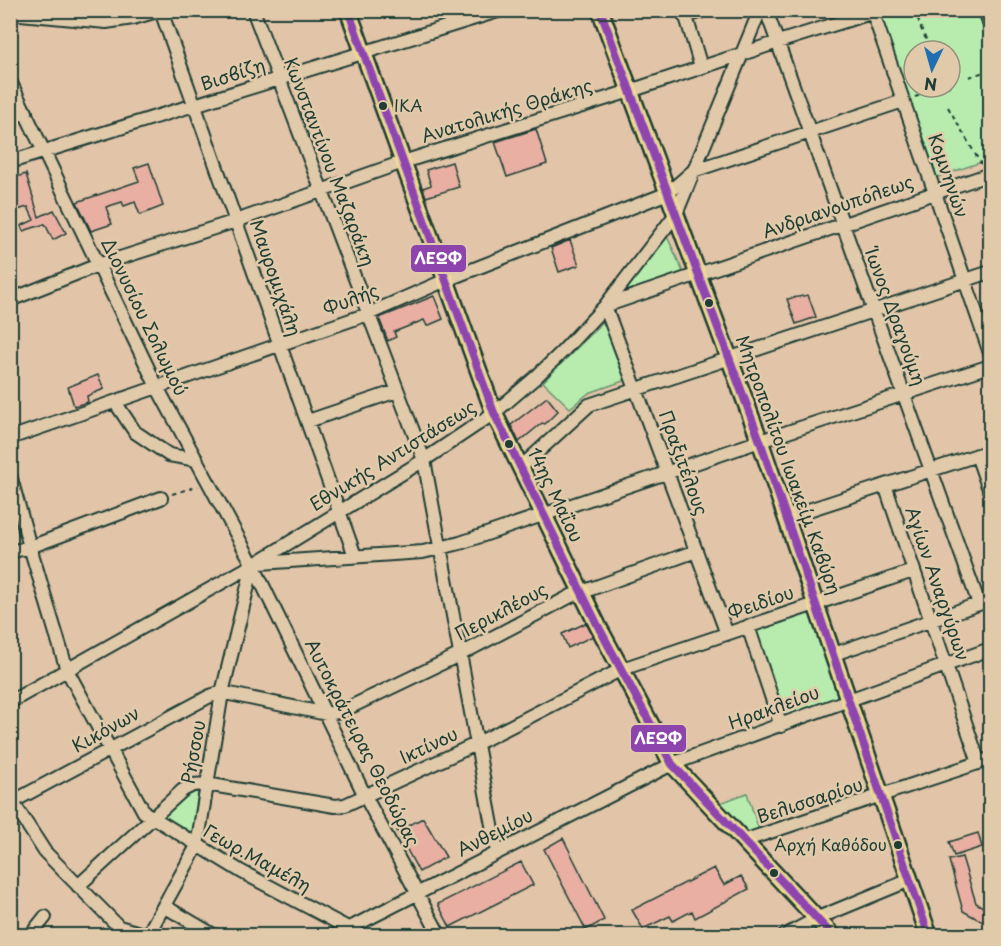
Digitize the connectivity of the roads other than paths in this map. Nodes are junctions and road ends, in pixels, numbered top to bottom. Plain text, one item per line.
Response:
1 (161, 10) edge
2 (253, 10) edge
3 (348, 10) edge
4 (501, 10) edge
5 (600, 10) edge
6 (705, 10) edge
7 (760, 10) edge
8 (766, 10) edge
9 (985, 10) edge
10 (875, 11) edge
11 (10, 13) edge
12 (685, 14) edge
13 (990, 26) edge
14 (778, 42) junction
15 (363, 53) junction
16 (742, 53) junction
17 (701, 67) junction
18 (278, 79) junction
19 (10, 81) edge
20 (630, 91) junction
21 (903, 101) junction
22 (195, 107) junction
23 (26, 112) junction
24 (10, 115) edge
25 (810, 132) junction
26 (44, 152) junction
27 (10, 162) edge
28 (403, 162) junction
29 (693, 171) junction
30 (989, 175) edge
31 (322, 192) junction
32 (668, 193) junction
33 (935, 193) junction
34 (676, 214) junction
35 (236, 221) junction
36 (843, 224) junction
37 (98, 265) junction
38 (990, 272) edge
39 (698, 274) junction
40 (446, 280) junction
41 (966, 280) junction
42 (10, 300) edge
43 (605, 306) junction
44 (874, 311) junction
45 (368, 314) junction
46 (279, 345) junction
47 (990, 353) edge
48 (730, 359) junction
49 (990, 366) edge
50 (157, 387) junction
51 (636, 389) junction
52 (397, 391) junction
53 (904, 395) junction
54 (115, 402) junction
55 (494, 413) junction
56 (308, 421) junction
57 (10, 438) edge
58 (760, 441) junction
59 (990, 451) edge
60 (977, 455) junction
61 (197, 460) junction
62 (424, 460) junction
63 (520, 468) junction
64 (930, 470) junction
65 (668, 474) junction
66 (10, 475) edge
67 (885, 485) junction
68 (990, 492) edge
69 (161, 498) road end
70 (340, 512) junction
71 (543, 514) junction
72 (787, 517) junction
73 (30, 547) junction
74 (440, 548) junction
75 (696, 551) junction
76 (10, 552) edge
77 (355, 556) junction
78 (253, 565) junction
79 (913, 570) junction
80 (581, 592) junction
81 (816, 602) junction
82 (985, 602) edge
83 (930, 621) junction
84 (748, 626) junction
85 (727, 634) junction
86 (990, 649) edge
87 (461, 654) junction
88 (834, 654) junction
89 (946, 665) junction
90 (622, 669) junction
91 (67, 670) junction
92 (222, 693) junction
93 (850, 700) junction
94 (10, 702) edge
95 (327, 714) junction
96 (781, 726) junction
97 (476, 744) junction
98 (109, 749) junction
99 (985, 761) edge
100 (672, 765) junction
101 (206, 784) junction
102 (365, 796) junction
103 (882, 796) junction
104 (11, 802) edge
105 (150, 818) junction
106 (743, 841) junction
107 (197, 846) junction
108 (497, 852) junction
109 (910, 880) junction
110 (78, 886) junction
111 (418, 892) junction
112 (164, 906) junction
113 (45, 917) dead end
114 (818, 918) junction
115 (348, 928) junction
116 (148, 935) edge
117 (30, 936) edge
118 (215, 936) edge
119 (334, 936) edge
120 (440, 936) edge
121 (784, 936) edge
122 (833, 936) edge
123 (929, 936) edge

1 - 11 street
1 - 22 street, Μαυρομιχάλη
2 - 18 street, Κωνσταντίνου Μαζαράκη
3 - 15 main road, 14ης Μαΐου
4 - 15 street, Βισβίζη
5 - 20 main road, Μητροπολίτου Ιωακείμ Καβύρη
6 - 12 street
7 - 16 street, Εθνικής Αντιστάσεως
8 - 14 street, Ίωνος Δραγούμη
9 - 13 street
10 - 14 street, Ανατολικής Θράκης
10 - 21 street, Κομνηνών
12 - 17 street
14 - 16 street, Ανατολικής Θράκης
14 - 25 street, Ίωνος Δραγούμη
15 - 18 street, Βισβίζη
15 - 28 main road, 14ης Μαΐου
16 - 17 street, Ανατολικής Θράκης
16 - 29 street, Εθνικής Αντιστάσεως
17 - 20 street, Ανατολικής Θράκης
18 - 22 street, Βισβίζη
18 - 31 street, Κωνσταντίνου Μαζαράκη
19 - 23 street, Διονυσίου Σολωμού
20 - 28 street, Ανατολικής Θράκης
20 - 32 main road, Μητροπολίτου Ιωακείμ Καβύρη
21 - 25 street
21 - 33 street, Κομνηνών
22 - 26 street, Βισβίζη
22 - 35 street, Μαυρομιχάλη
23 - 24 street
23 - 26 street, Διονυσίου Σολωμού
25 - 29 street
25 - 36 street, Ίωνος Δραγούμη
26 - 27 street, Βισβίζη
26 - 37 street, Διονυσίου Σολωμού
28 - 31 street, Ανατολικής Θράκης
28 - 40 main road, 14ης Μαΐου
29 - 32 street, Φυλής
29 - 34 street, Εθνικής Αντιστάσεως
30 - 33 street, Ανδριανουπόλεως
31 - 35 street, Ανατολικής Θράκης
31 - 45 street, Κωνσταντίνου Μαζαράκη
32 - 34 main road, Μητροπολίτου Ιωακείμ Καβύρη
32 - 40 street, Φυλής
33 - 36 street, Ανδριανουπόλεως
33 - 41 street, Κομνηνών
34 - 39 main road, Μητροπολίτου Ιωακείμ Καβύρη
34 - 43 street, Εθνικής Αντιστάσεως
35 - 37 street, Ανατολικής Θράκης
35 - 46 street, Μαυρομιχάλη
36 - 39 street, Ανδριανουπόλεως
36 - 44 street, Ίωνος Δραγούμη
37 - 42 street, Ανατολικής Θράκης
37 - 50 street, Διονυσίου Σολωμού
38 - 41 street
39 - 43 street, Ανδριανουπόλεως
39 - 48 main road, Μητροπολίτου Ιωακείμ Καβύρη
40 - 45 street, Φυλής
40 - 55 main road, 14ης Μαΐου
41 - 44 street
41 - 47 street, Κομνηνών
43 - 51 street, Πραξιτέλους
43 - 55 street, Εθνικής Αντιστάσεως
44 - 48 street
44 - 53 street, Ίωνος Δραγούμη
45 - 46 street, Φυλής
45 - 52 street, Κωνσταντίνου Μαζαράκη
46 - 50 street, Φυλής
46 - 56 street, Μαυρομιχάλη
48 - 51 street
48 - 58 main road, Μητροπολίτου Ιωακείμ Καβύρη
49 - 53 street
50 - 54 street, Φυλής
50 - 61 street, Διονυσίου Σολωμού
51 - 63 street
51 - 65 street, Πραξιτέλους
52 - 56 street
52 - 62 street, Κωνσταντίνου Μαζαράκη
53 - 58 street
53 - 64 street, Ίωνος Δραγούμη
54 - 57 street, Φυλής
54 - 61 street
55 - 62 street, Εθνικής Αντιστάσεως
55 - 63 main road, 14ης Μαΐου
56 - 70 street, Μαυρομιχάλη
58 - 65 street
58 - 72 main road, Μητροπολίτου Ιωακείμ Καβύρη
59 - 60 street
60 - 64 street
60 - 68 street
61 - 78 street, Διονυσίου Σολωμού
62 - 70 street, Εθνικής Αντιστάσεως
62 - 74 street, Κωνσταντίνου Μαζαράκη
63 - 71 main road, 14ης Μαΐου
64 - 67 street
64 - 82 street, Ίωνος Δραγούμη
65 - 71 street
65 - 75 street, Πραξιτέλους
66 - 73 street
67 - 72 street
67 - 79 street, Αγίων Αναργύρων
69 - 73 street
70 - 77 street, Μαυρομιχάλη
70 - 78 street, Εθνικής Αντιστάσεως
71 - 74 street
71 - 80 main road, 14ης Μαΐου
72 - 81 main road, Μητροπολίτου Ιωακείμ Καβύρη
73 - 76 street
73 - 91 street
74 - 77 street
74 - 87 street, Κωνσταντίνου Μαζαράκη
75 - 80 street, Περικλέους
75 - 85 street, Πραξιτέλους
77 - 78 street
78 - 91 street, Εθνικής Αντιστάσεως
78 - 92 street, Ρήσσου
78 - 95 street, Αυτοκράτειρας Θεοδώρας
79 - 81 street, Φειδίου
79 - 83 street, Αγίων Αναργύρων
80 - 87 street, Περικλέους
80 - 90 main road, 14ης Μαΐου
81 - 84 street, Φειδίου
81 - 88 main road, Μητροπολίτου Ιωακείμ Καβύρη
82 - 83 street
83 - 88 street
83 - 89 street, Αγίων Αναργύρων
84 - 85 street, Φειδίου
84 - 96 street
85 - 90 street, Φειδίου
86 - 89 street, Ηρακλείου
87 - 95 street, Περικλέους
87 - 97 street, Κωνσταντίνου Μαζαράκη
88 - 93 main road, Μητροπολίτου Ιωακείμ Καβύρη
89 - 93 street, Ηρακλείου
89 - 99 street, Αγίων Αναργύρων
90 - 97 street, Ικτίνου
90 - 100 main road, 14ης Μαΐου
91 - 94 street, Εθνικής Αντιστάσεως
91 - 98 street
92 - 95 street
92 - 98 street, Κικόνων
92 - 101 street, Ρήσσου
93 - 96 street, Ηρακλείου
93 - 103 main road, Μητροπολίτου Ιωακείμ Καβύρη
95 - 102 street, Αυτοκράτειρας Θεοδώρας
96 - 100 street, Ηρακλείου
97 - 102 street, Ικτίνου
97 - 108 street, Κωνσταντίνου Μαζαράκη
98 - 104 street, Κικόνων
98 - 105 street
99 - 103 street, Βελισσαρίου
100 - 106 main road, 14ης Μαΐου
100 - 108 street, Ανθεμίου
101 - 102 street, Ικτίνου
101 - 105 street
101 - 107 street, Ρήσσου
102 - 111 street, Αυτοκράτειρας Θεοδώρας
103 - 106 street, Βελισσαρίου
103 - 109 main road, Μητροπολίτου Ιωακείμ Καβύρη
104 - 110 street
105 - 107 street, Γεωρ.Μαμέλη
105 - 110 street
106 - 114 main road, 14ης Μαΐου
107 - 112 street, Ρήσσου
107 - 115 street, Γεωρ.Μαμέλη
108 - 111 street, Ανθεμίου
109 - 114 street
109 - 123 main road, Μητροπολίτου Ιωακείμ Καβύρη
110 - 116 street
111 - 115 street, Ανθεμίου
111 - 120 street, Αυτοκράτειρας Θεοδώρας
112 - 116 street, Ρήσσου
112 - 118 street
113 - 117 street
114 - 121 street
114 - 122 main road, 14ης Μαΐου
115 - 119 street, Ανθεμίου

